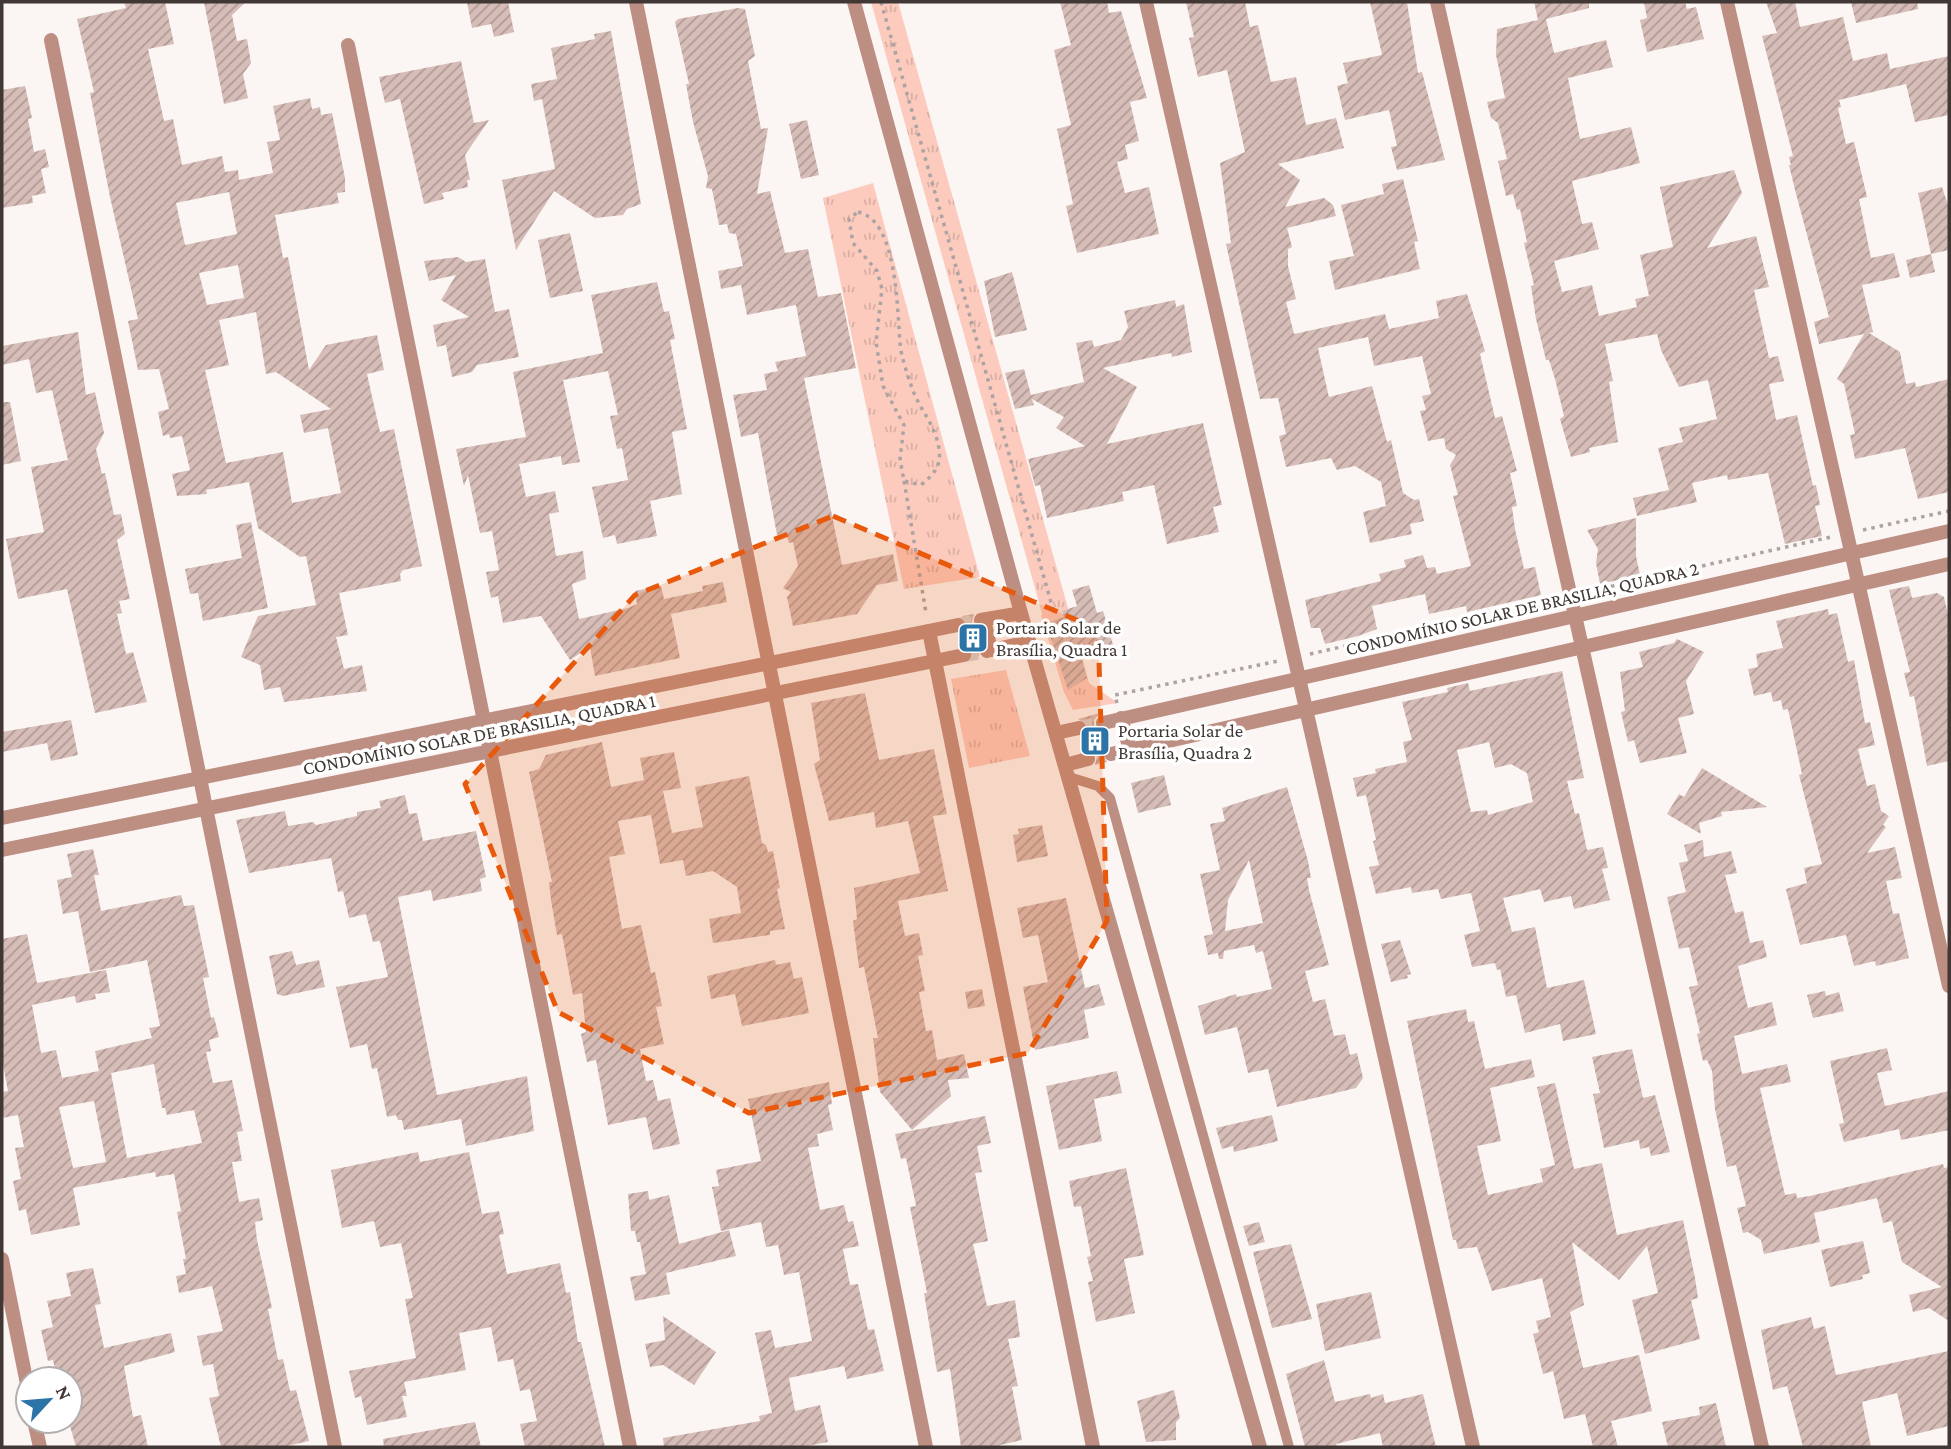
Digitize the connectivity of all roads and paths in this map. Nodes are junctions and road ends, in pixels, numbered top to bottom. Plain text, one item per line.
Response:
1 (636, 2) edge
2 (854, 2) edge
3 (881, 2) edge
4 (1146, 2) edge
5 (1437, 2) edge
6 (1727, 2) edge
7 (51, 40) dead end
8 (348, 45) dead end
9 (904, 481) junction
10 (1949, 511) edge
11 (1949, 531) edge
12 (1845, 533) junction
13 (1850, 554) junction
14 (1949, 564) edge
15 (1857, 585) junction
16 (1572, 596) junction
17 (1021, 612) junction
18 (1054, 613) dead end
19 (1576, 615) junction
20 (958, 625) tunnel mouth
21 (929, 631) junction
22 (1029, 642) junction
23 (1583, 647) junction
24 (964, 655) tunnel mouth
25 (1295, 658) junction
26 (935, 662) junction
27 (769, 663) junction
28 (1299, 678) junction
29 (775, 694) junction
30 (1307, 710) junction
31 (1121, 718) junction
32 (484, 721) junction
33 (1103, 723) tunnel mouth
34 (1079, 728) tunnel mouth
35 (1056, 733) junction
36 (1130, 750) junction
37 (490, 751) junction
38 (1111, 754) dead end
39 (1088, 760) dead end
40 (1067, 771) junction
41 (200, 778) junction
42 (206, 808) junction
43 (2, 818) edge
44 (2, 850) edge
45 (1949, 986) edge
46 (2, 1259) edge
47 (23, 1365) edge
48 (335, 1447) edge
49 (630, 1447) edge
50 (926, 1447) edge
51 (1093, 1447) edge
52 (1260, 1447) edge
53 (1289, 1447) edge
54 (1473, 1447) edge
55 (1762, 1447) edge

1 - 27 street
2 - 17 street
3 - 18 path
4 - 25 street
5 - 16 street
6 - 12 street
7 - 41 street
8 - 32 street
9 - 9 path
9 - 21 path
10 - 12 path
11 - 13 street, CONDOMÍNIO SOLAR DE BRASILIA, QUADRA 2
12 - 13 street
12 - 16 path
13 - 15 street
13 - 19 street, CONDOMÍNIO SOLAR DE BRASILIA, QUADRA 2
14 - 15 street
15 - 23 street
15 - 45 street
16 - 19 street
16 - 25 path
17 - 22 street
17 - 22 street
19 - 23 street
19 - 28 street, CONDOMÍNIO SOLAR DE BRASILIA, QUADRA 2
20 - 21 street, CONDOMÍNIO SOLAR DE BRASILIA, QUADRA 1
21 - 26 street
21 - 27 street, CONDOMÍNIO SOLAR DE BRASILIA, QUADRA 1
22 - 35 street
23 - 30 street
23 - 55 street
24 - 26 street, CONDOMÍNIO SOLAR DE BRASILIA, QUADRA 1
25 - 28 street
25 - 31 path
26 - 29 street, CONDOMÍNIO SOLAR DE BRASILIA, QUADRA 1
26 - 51 street
27 - 29 street
27 - 32 street, CONDOMÍNIO SOLAR DE BRASILIA, QUADRA 1
28 - 30 street
28 - 31 street, CONDOMÍNIO SOLAR DE BRASILIA, QUADRA 2
29 - 37 street, CONDOMÍNIO SOLAR DE BRASILIA, QUADRA 1
29 - 50 street
30 - 36 street
30 - 54 street
31 - 33 street, CONDOMÍNIO SOLAR DE BRASILIA, QUADRA 2
31 - 36 street
32 - 37 street
32 - 41 street, CONDOMÍNIO SOLAR DE BRASILIA, QUADRA 1
34 - 35 street
35 - 40 street
36 - 38 street
37 - 42 street, CONDOMÍNIO SOLAR DE BRASILIA, QUADRA 1
37 - 49 street
39 - 40 street
40 - 52 street
40 - 53 lane
41 - 42 street
41 - 43 street, CONDOMÍNIO SOLAR DE BRASILIA, QUADRA 1
42 - 44 street, CONDOMÍNIO SOLAR DE BRASILIA, QUADRA 1
42 - 48 street
46 - 47 street

